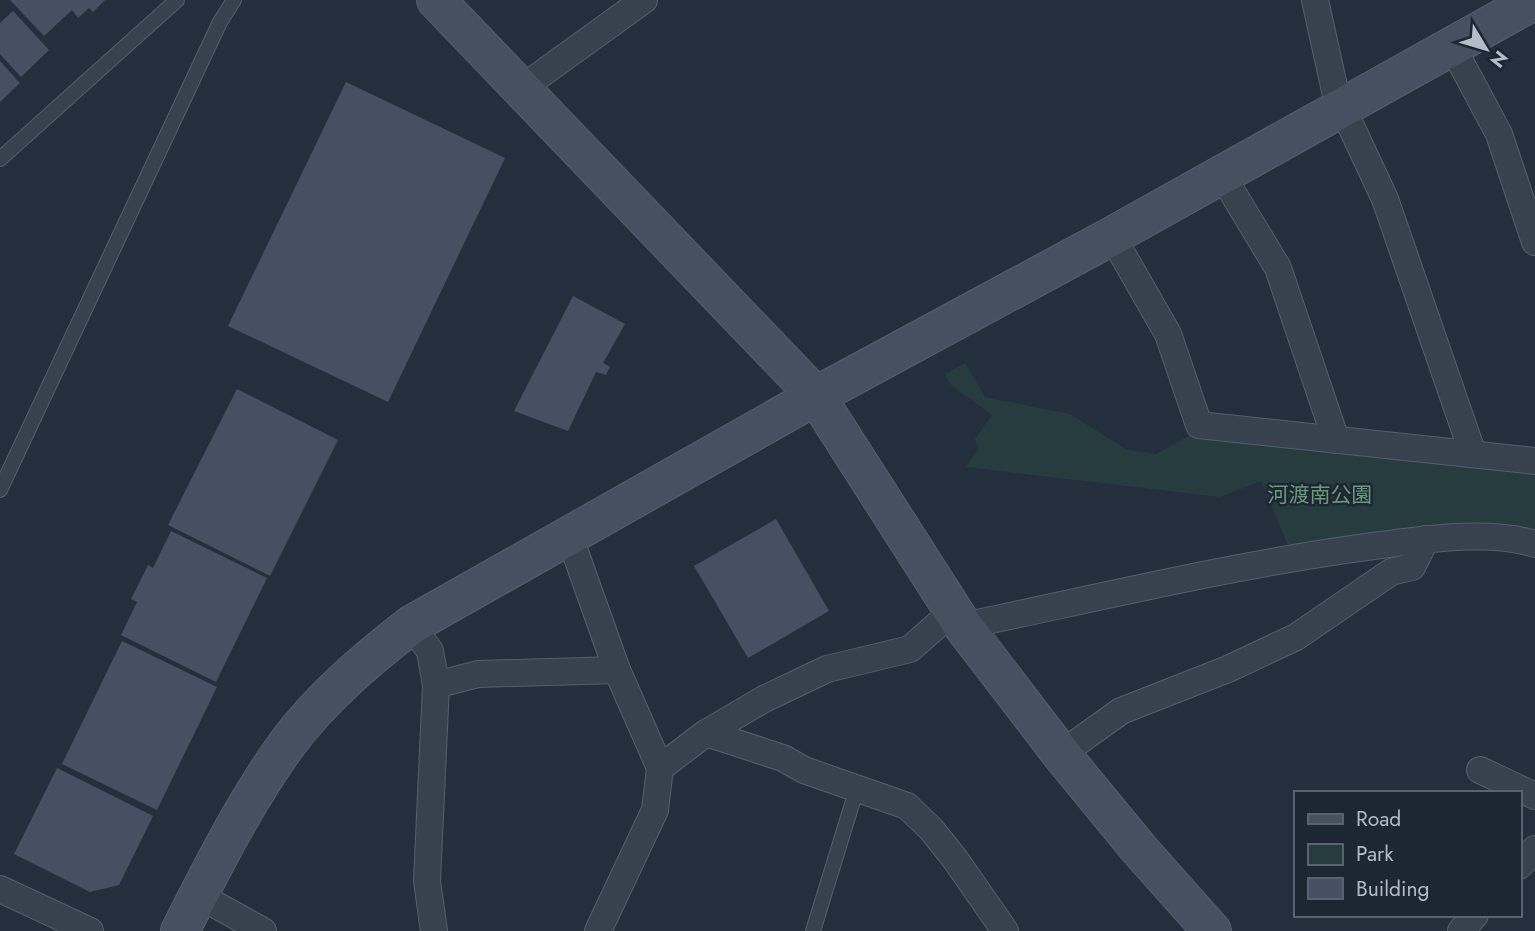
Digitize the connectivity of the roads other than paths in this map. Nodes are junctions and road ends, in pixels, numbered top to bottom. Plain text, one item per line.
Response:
1 (177, 0) edge
2 (234, 0) edge
3 (436, 0) edge
4 (645, 0) edge
5 (1315, 0) edge
6 (1535, 0) edge
7 (1452, 46) junction
8 (522, 88) junction
9 (1340, 108) junction
10 (0, 159) edge
11 (1222, 175) junction
12 (1112, 236) junction
13 (1535, 242) edge
14 (816, 396) junction
15 (1336, 440) junction
16 (1473, 454) junction
17 (1535, 461) edge
18 (0, 490) edge
19 (569, 534) junction
20 (1426, 540) junction
21 (1535, 544) edge
22 (958, 619) junction
23 (411, 625) junction
24 (617, 670) junction
25 (436, 685) junction
26 (706, 733) junction
27 (1061, 754) junction
28 (660, 768) junction
29 (1480, 771) dead end
30 (857, 788) junction
31 (1535, 796) edge
32 (1535, 849) edge
33 (1521, 864) edge
34 (0, 889) edge
35 (198, 895) junction
36 (1473, 917) edge
37 (90, 931) edge
38 (180, 931) edge
39 (263, 931) edge
40 (434, 931) edge
41 (598, 931) edge
42 (813, 931) edge
43 (1005, 931) edge
44 (1212, 931) edge
45 (1461, 931) edge

1 - 10 lane
2 - 18 lane
3 - 8 street
4 - 8 street
5 - 9 street
6 - 7 street
7 - 9 street
7 - 13 street
8 - 14 street
9 - 11 street
9 - 16 street
11 - 12 street
11 - 15 street
12 - 14 street
12 - 15 street
14 - 19 street
14 - 22 street
15 - 16 street
16 - 17 street
19 - 23 street
19 - 24 street
20 - 21 street
20 - 22 street
20 - 27 street
22 - 26 street
22 - 27 street
23 - 25 street
23 - 35 street
24 - 25 street
24 - 28 street
25 - 40 street
26 - 28 street
26 - 30 street
27 - 44 street
28 - 41 street
29 - 31 street
30 - 42 lane
30 - 43 street
32 - 33 street
34 - 37 street
35 - 38 street
35 - 39 street
36 - 45 street

